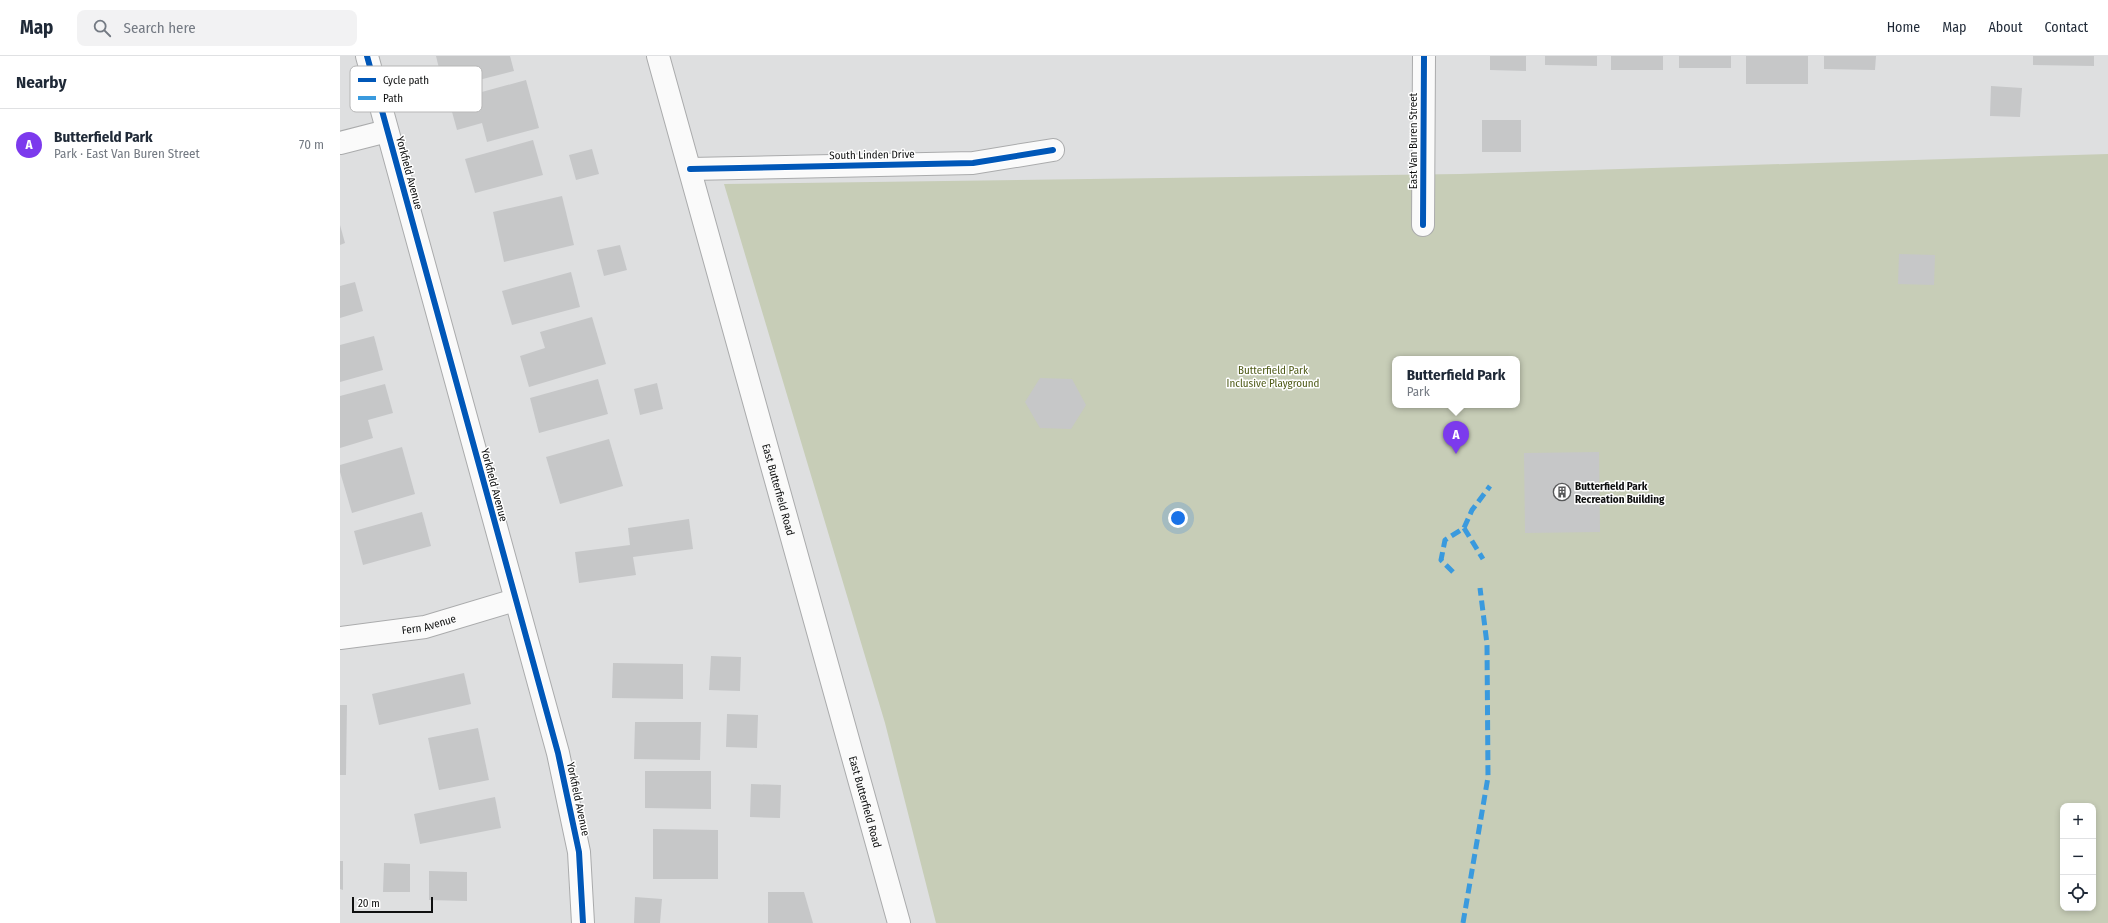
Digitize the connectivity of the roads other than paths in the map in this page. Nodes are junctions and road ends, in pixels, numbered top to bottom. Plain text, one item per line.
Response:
1 (367, 56) edge
2 (658, 56) edge
3 (1424, 56) edge
4 (370, 66) edge
5 (382, 112) edge
6 (387, 131) junction
7 (340, 143) edge
8 (1053, 150) dead end
9 (690, 169) junction
10 (1423, 225) dead end
11 (515, 600) junction
12 (340, 638) edge
13 (583, 923) edge
14 (899, 923) edge

1 - 4 street, Yorkfield Avenue
2 - 9 street, East Butterfield Road
3 - 10 street, East Van Buren Street
5 - 6 street, Yorkfield Avenue
6 - 7 street
6 - 11 street, Yorkfield Avenue
8 - 9 street, South Linden Drive
9 - 14 street, East Butterfield Road
11 - 12 street, Fern Avenue
11 - 13 street, Yorkfield Avenue

